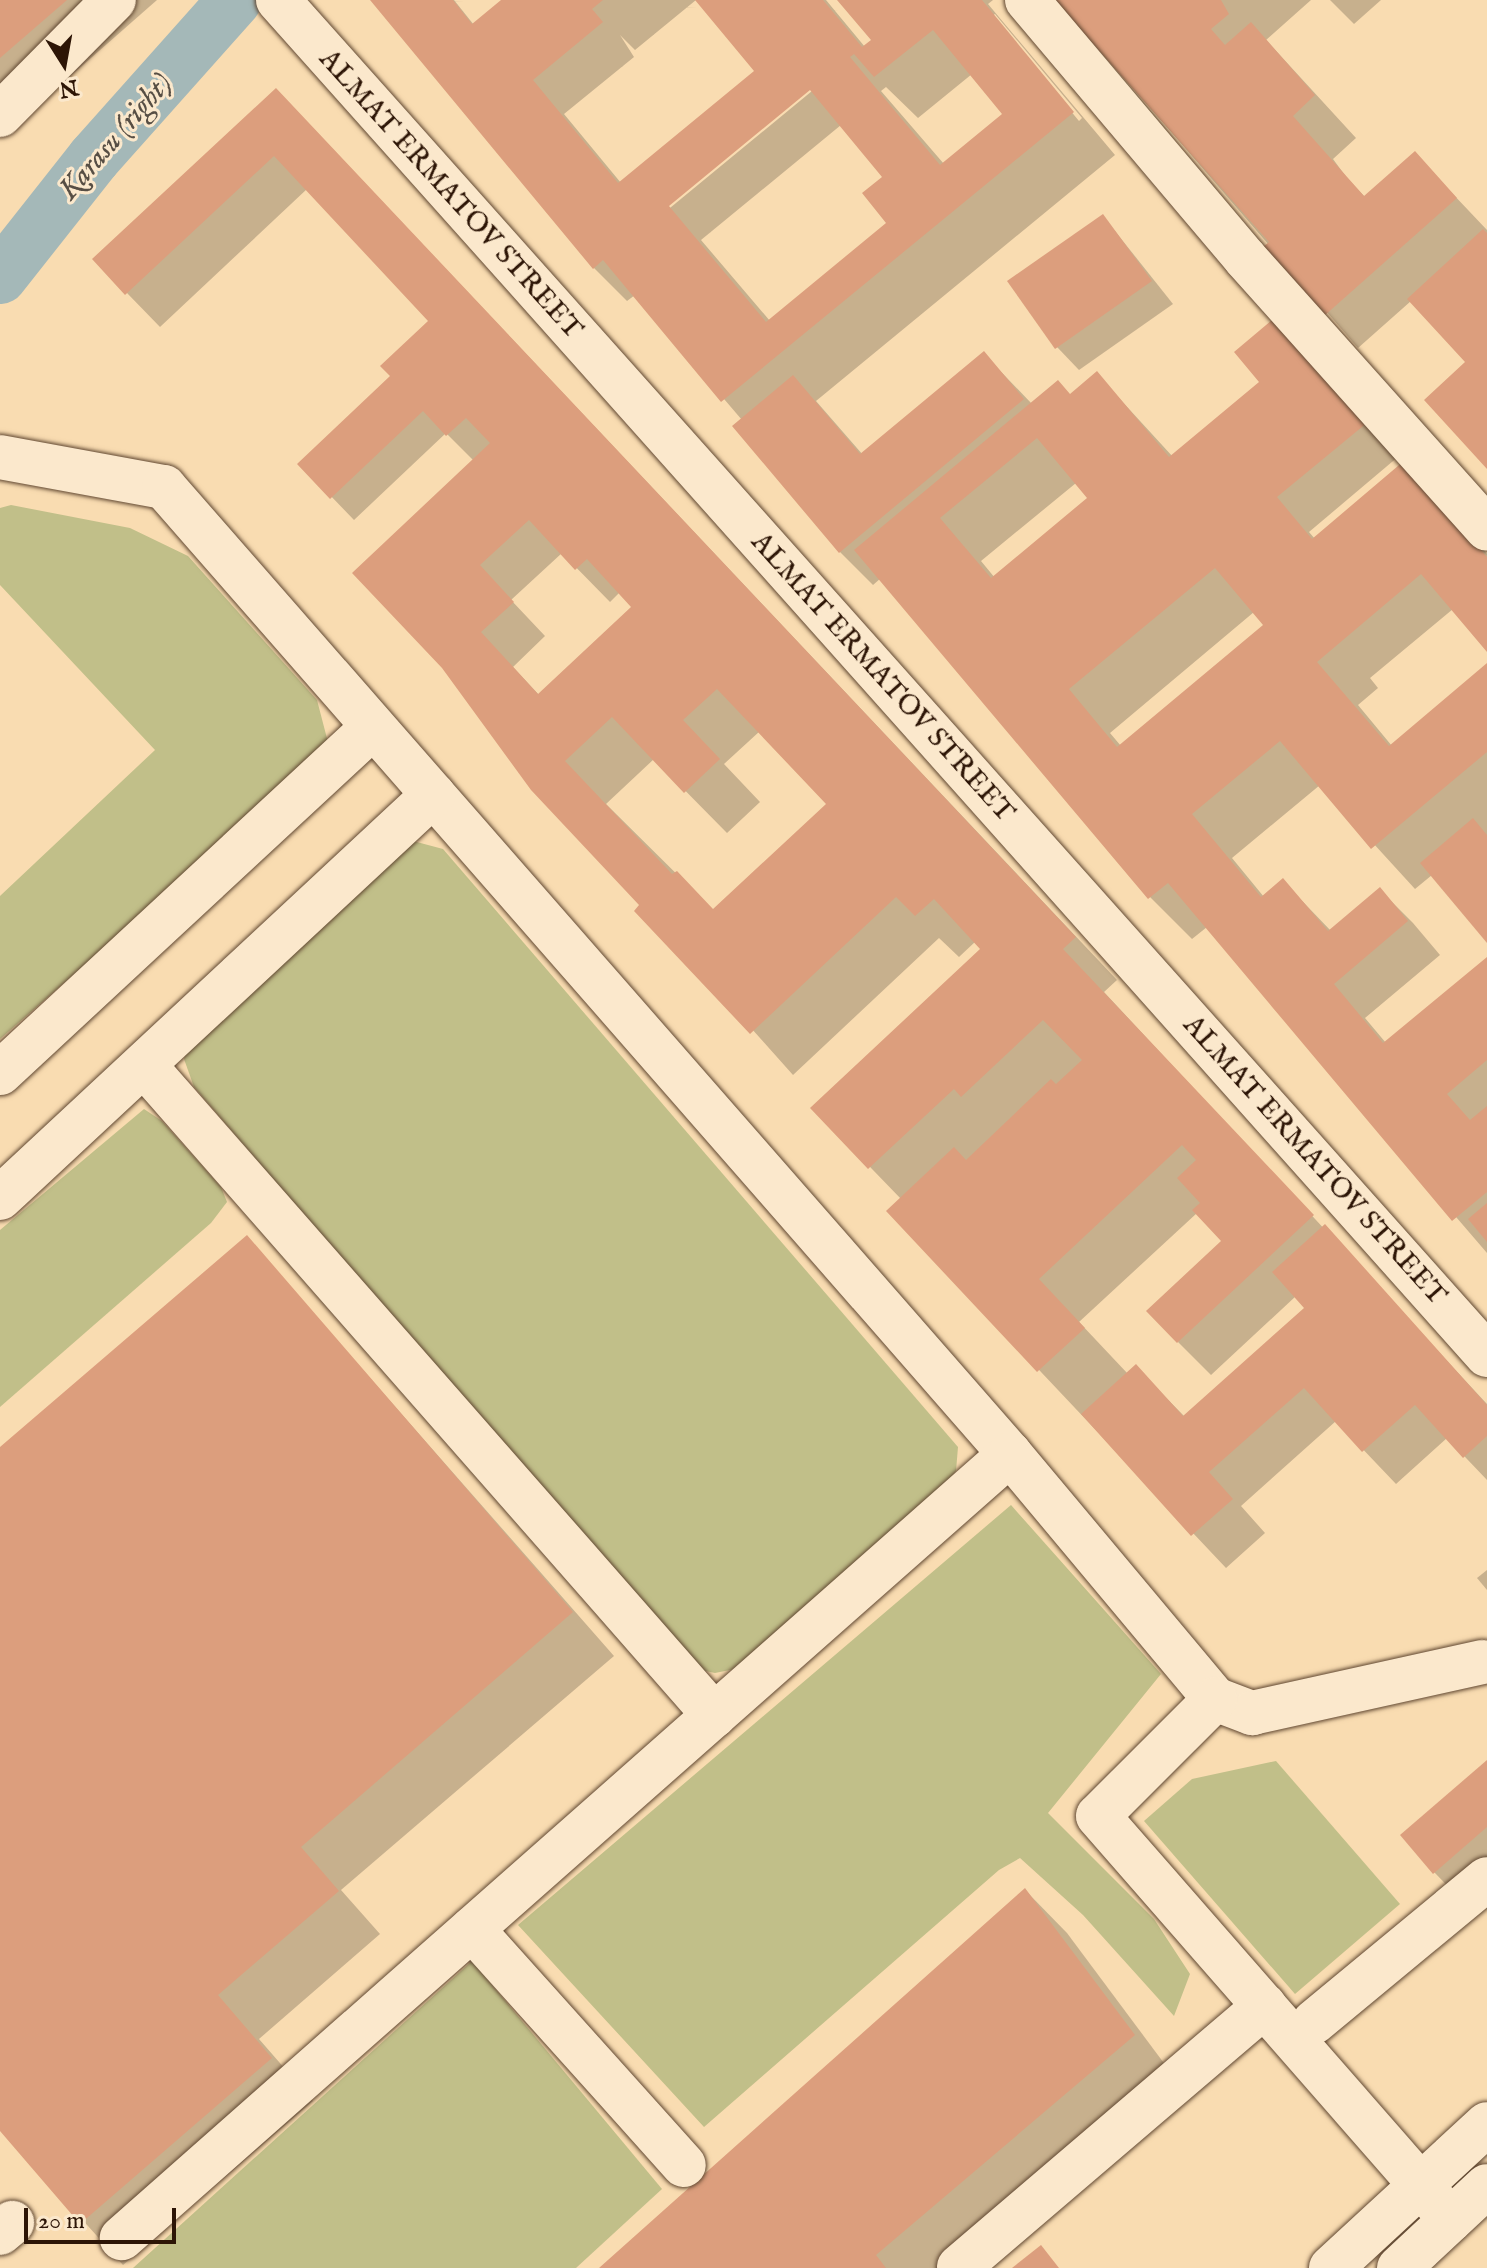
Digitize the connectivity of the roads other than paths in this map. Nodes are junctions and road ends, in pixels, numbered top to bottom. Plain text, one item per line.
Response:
1 (114, 0) edge
2 (278, 0) edge
3 (1027, 0) edge
4 (0, 115) edge
5 (0, 457) edge
6 (1487, 529) edge
7 (373, 727) junction
8 (433, 795) junction
9 (144, 1065) junction
10 (0, 1073) edge
11 (0, 1198) edge
12 (1487, 1355) edge
13 (1010, 1454) junction
14 (1482, 1662) dead end
15 (1215, 1699) junction
16 (714, 1715) junction
17 (1487, 1879) edge
18 (472, 1929) junction
19 (1265, 2006) junction
20 (1314, 2022) dead end
21 (1487, 2124) edge
22 (684, 2165) dead end
23 (1421, 2185) junction
24 (1487, 2186) edge
25 (1451, 2220) junction
26 (122, 2238) dead end
27 (959, 2267) edge
28 (1331, 2268) edge
29 (1399, 2268) edge

1 - 4 street
2 - 12 street, ALMAT ERMATOV STREET
3 - 6 street
5 - 7 street
7 - 8 street
7 - 10 street
8 - 9 street
8 - 13 street
9 - 11 street
9 - 16 street
13 - 15 street
13 - 16 street
14 - 15 street
15 - 19 street
16 - 18 street
17 - 20 street
18 - 22 street
18 - 26 street
19 - 23 street
19 - 27 street
21 - 23 street
23 - 25 street
23 - 28 street
24 - 25 street
25 - 29 street

